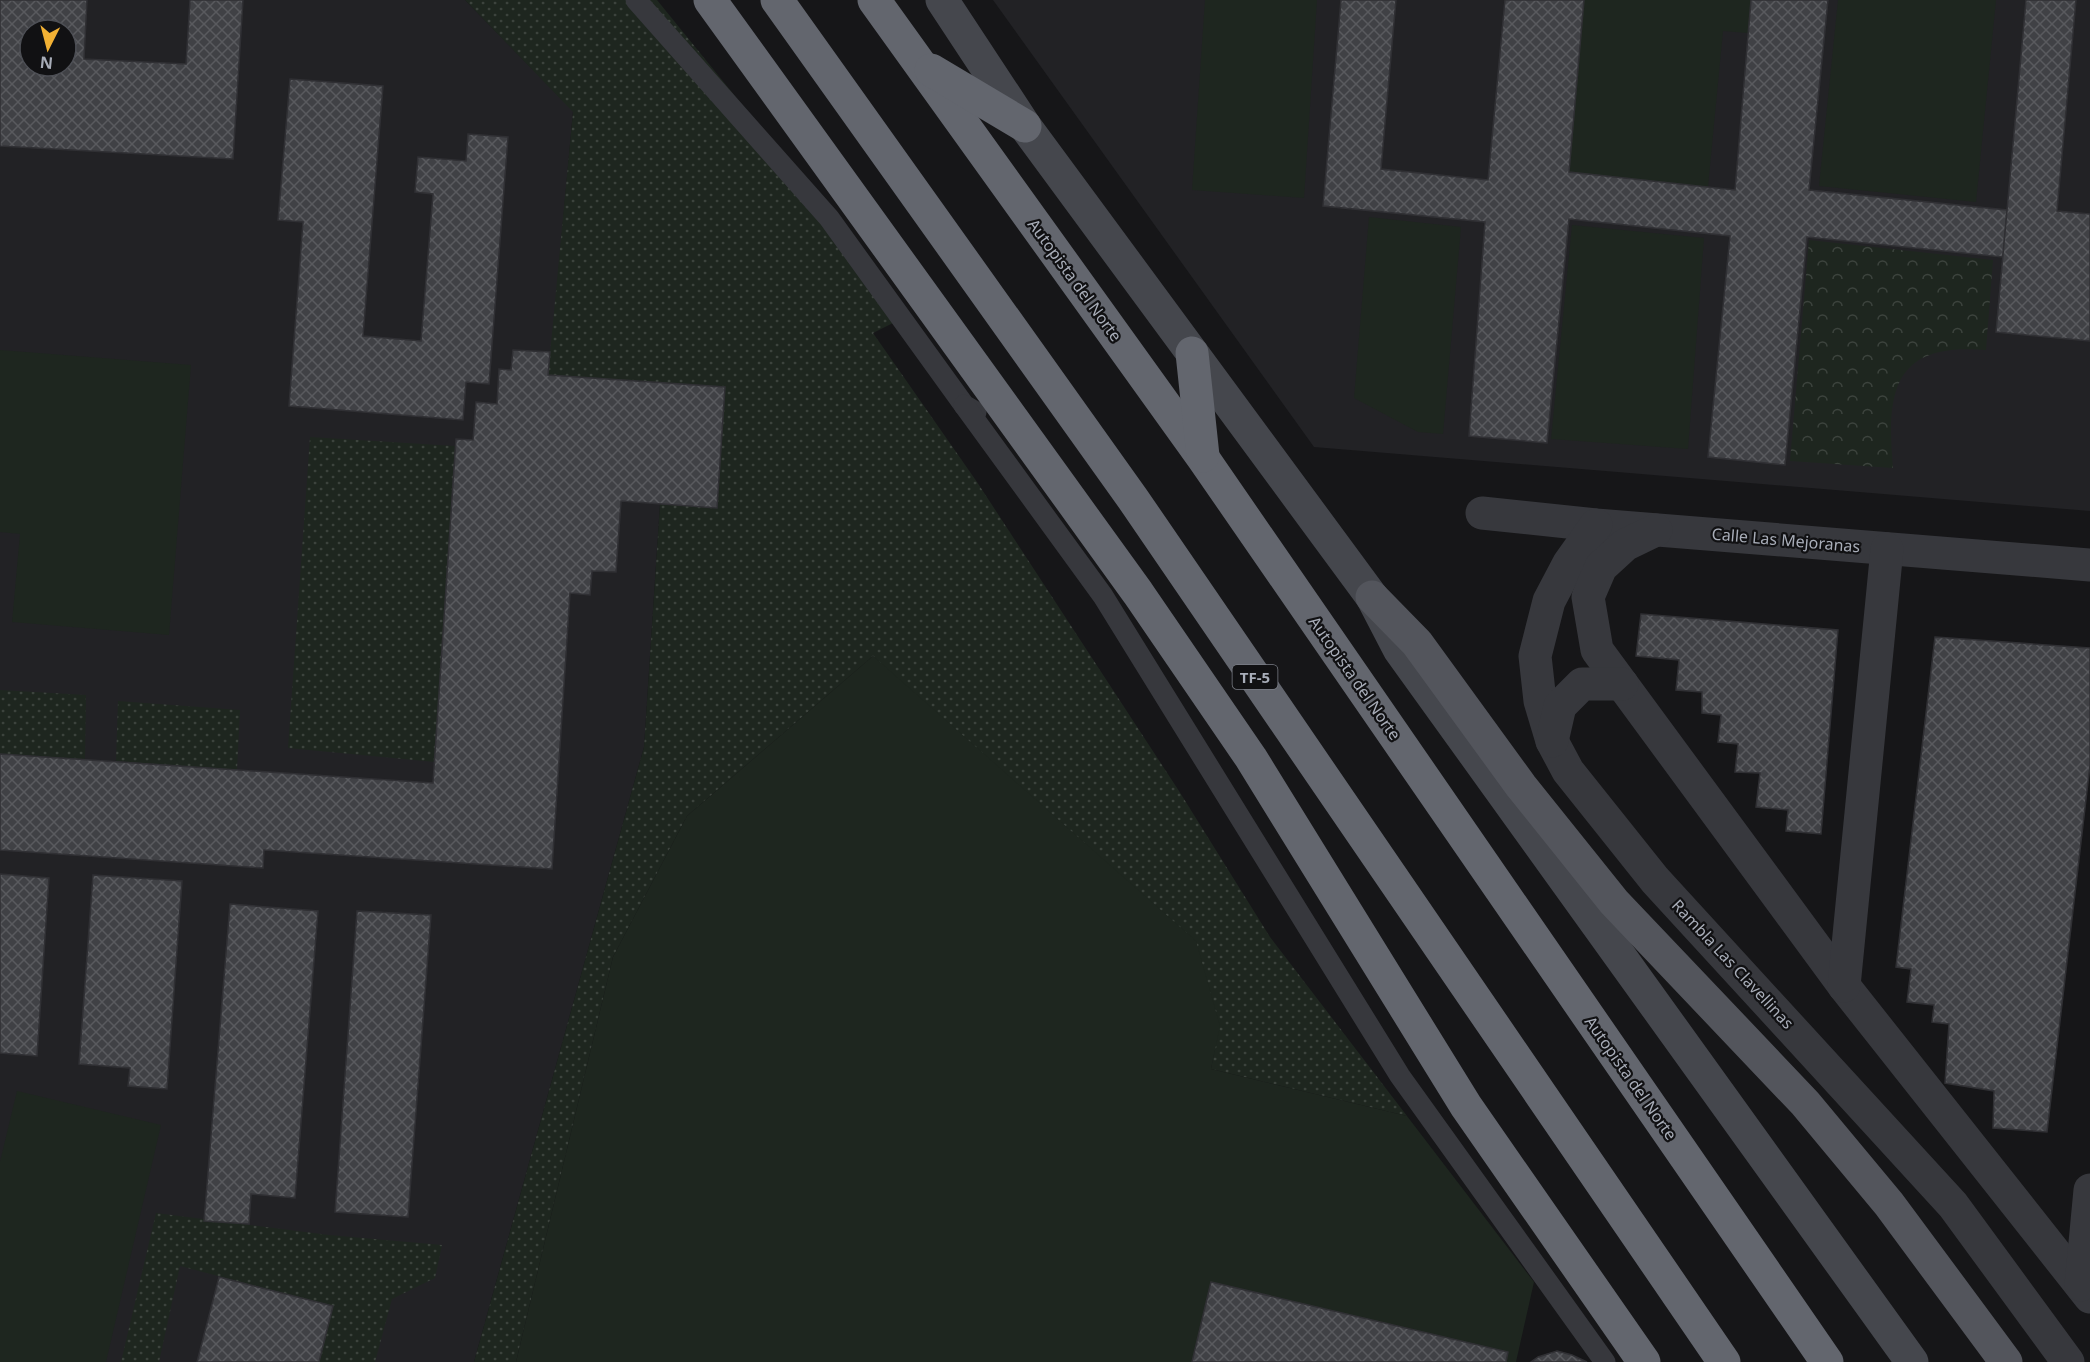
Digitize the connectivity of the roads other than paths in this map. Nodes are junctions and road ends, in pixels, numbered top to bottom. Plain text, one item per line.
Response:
1 (636, 0) edge
2 (710, 0) edge
3 (777, 0) edge
4 (874, 0) edge
5 (942, 0) edge
6 (920, 64) junction
7 (1025, 126) junction
8 (1192, 352) junction
9 (964, 405) junction
10 (1027, 439) junction
11 (1203, 458) junction
12 (1040, 506) junction
13 (1482, 513) dead end
14 (1596, 525) junction
15 (1656, 530) junction
16 (1887, 549) junction
17 (2090, 565) edge
18 (1372, 597) junction
19 (1622, 684) junction
20 (1552, 741) junction
21 (1844, 986) junction
22 (2090, 1190) edge
23 (2085, 1291) edge
24 (1605, 1362) edge
25 (1644, 1362) edge
26 (1724, 1362) edge
27 (1827, 1362) edge
28 (1912, 1362) edge
29 (2006, 1362) edge
30 (2068, 1362) edge

1 - 9 lane
2 - 10 highway
3 - 26 highway, TF-5
4 - 6 highway, Autopista del Norte
5 - 7 main road
6 - 7 highway
6 - 11 highway, Autopista del Norte
7 - 8 main road
8 - 11 highway
8 - 18 main road
9 - 10 lane
9 - 12 lane
10 - 12 lane
10 - 25 highway
11 - 27 highway, Autopista del Norte
12 - 24 lane
13 - 14 street, Calle Las Mejoranas
14 - 15 street, Calle Las Mejoranas
14 - 20 street, Rambla Las Clavellinas
15 - 16 street, Calle Las Mejoranas
15 - 19 street
16 - 17 street, Calle Las Mejoranas
16 - 21 street
18 - 28 main road
18 - 29 main road
19 - 20 street
19 - 21 street
20 - 30 street, Rambla Las Clavellinas
21 - 23 street
22 - 23 street

